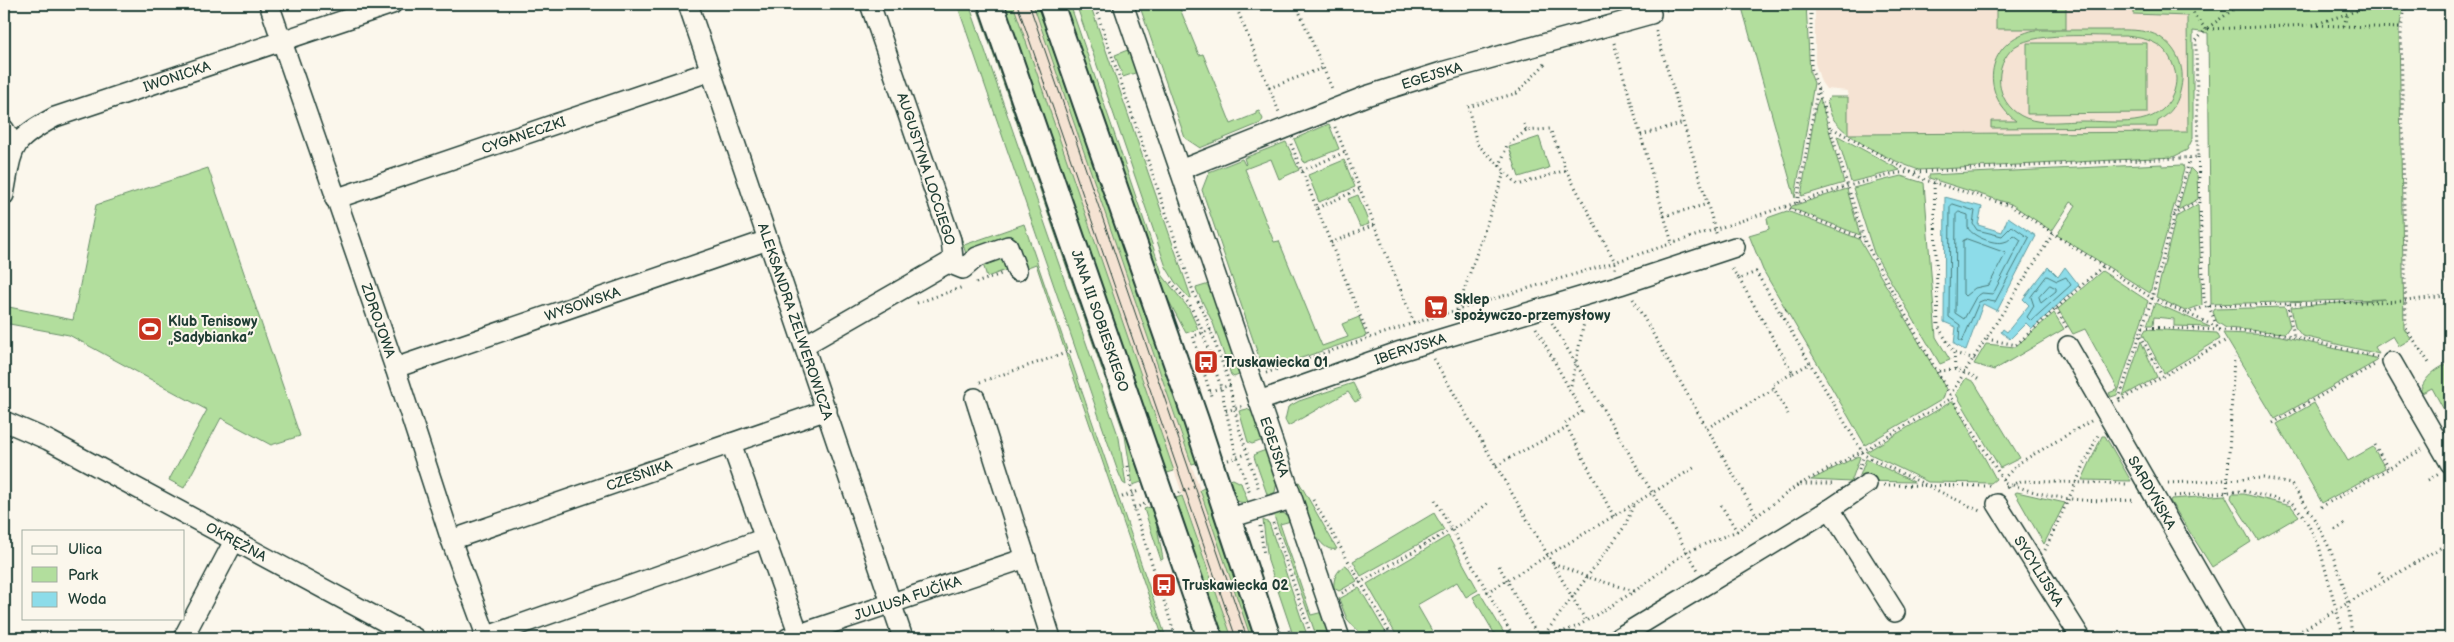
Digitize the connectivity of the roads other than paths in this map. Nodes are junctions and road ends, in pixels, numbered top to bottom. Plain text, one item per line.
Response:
1 (269, 4) edge
2 (392, 4) edge
3 (688, 4) edge
4 (870, 4) edge
5 (991, 4) edge
6 (1051, 4) edge
7 (1123, 4) edge
8 (1651, 14) road end
9 (283, 41) junction
10 (711, 71) junction
11 (4, 129) edge
12 (15, 146) junction
13 (1180, 170) junction
14 (4, 195) edge
15 (335, 199) junction
16 (768, 240) junction
17 (1735, 247) dead end
18 (948, 264) junction
19 (1016, 270) road end
20 (805, 345) junction
21 (2068, 346) dead end
22 (2384, 363) road end
23 (395, 368) junction
24 (975, 398) road end
25 (1259, 401) junction
26 (827, 410) junction
27 (4, 421) edge
28 (731, 443) junction
29 (2446, 471) edge
30 (1867, 484) road end
31 (1291, 499) junction
32 (1997, 504) road end
33 (1830, 509) junction
34 (1227, 519) junction
35 (765, 538) junction
36 (451, 540) junction
37 (234, 541) junction
38 (1026, 558) junction
39 (891, 602) junction
40 (1895, 612) dead end
41 (794, 636) edge
42 (184, 638) edge
43 (415, 638) edge
44 (485, 638) edge
45 (903, 638) edge
46 (1051, 638) edge
47 (1210, 638) edge
48 (1268, 638) edge
49 (1340, 638) edge
50 (1618, 638) edge
51 (2081, 638) edge
52 (2236, 638) edge

1 - 9 street, ZDROJOWA
2 - 9 street, IWONICKA
3 - 10 street, ALEKSANDRA ZELWEROWICZA
4 - 18 street, AUGUSTYNA LOCCIEGO
5 - 47 main road, JANA III SOBIESKIEGO
6 - 34 main road
7 - 13 street, EGEJSKA
8 - 13 street, EGEJSKA
9 - 12 street, IWONICKA
9 - 15 street, ZDROJOWA
10 - 15 street, CYGANECZKI
10 - 16 street, ALEKSANDRA ZELWEROWICZA
11 - 12 street
12 - 14 street
13 - 25 street, EGEJSKA
15 - 23 street, ZDROJOWA
16 - 20 street, ALEKSANDRA ZELWEROWICZA
16 - 23 street, WYSOWSKA
17 - 25 street, IBERYJSKA
18 - 19 street
18 - 20 street, AUGUSTYNA LOCCIEGO
20 - 26 street, ALEKSANDRA ZELWEROWICZA
21 - 52 street, SARDYŃSKA
22 - 29 street
23 - 36 street, ZDROJOWA
24 - 38 street
25 - 31 street, EGEJSKA
26 - 28 street, CZEŚNIKA
26 - 39 street, ALEKSANDRA ZELWEROWICZA
27 - 37 street, OKRĘŻNA
28 - 35 street
28 - 36 street, CZEŚNIKA
30 - 33 street
31 - 34 street
31 - 49 street, EGEJSKA
32 - 51 street, SYCYLIJSKA
33 - 40 street
33 - 50 street
34 - 48 main road
35 - 41 street
35 - 44 street
36 - 44 street, ZDROJOWA
37 - 42 street
37 - 43 street, OKRĘŻNA
38 - 39 street, JULIUSA FUČÍKA
38 - 46 street
39 - 41 street, JULIUSA FUČÍKA
39 - 45 street, ALEKSANDRA ZELWEROWICZA

